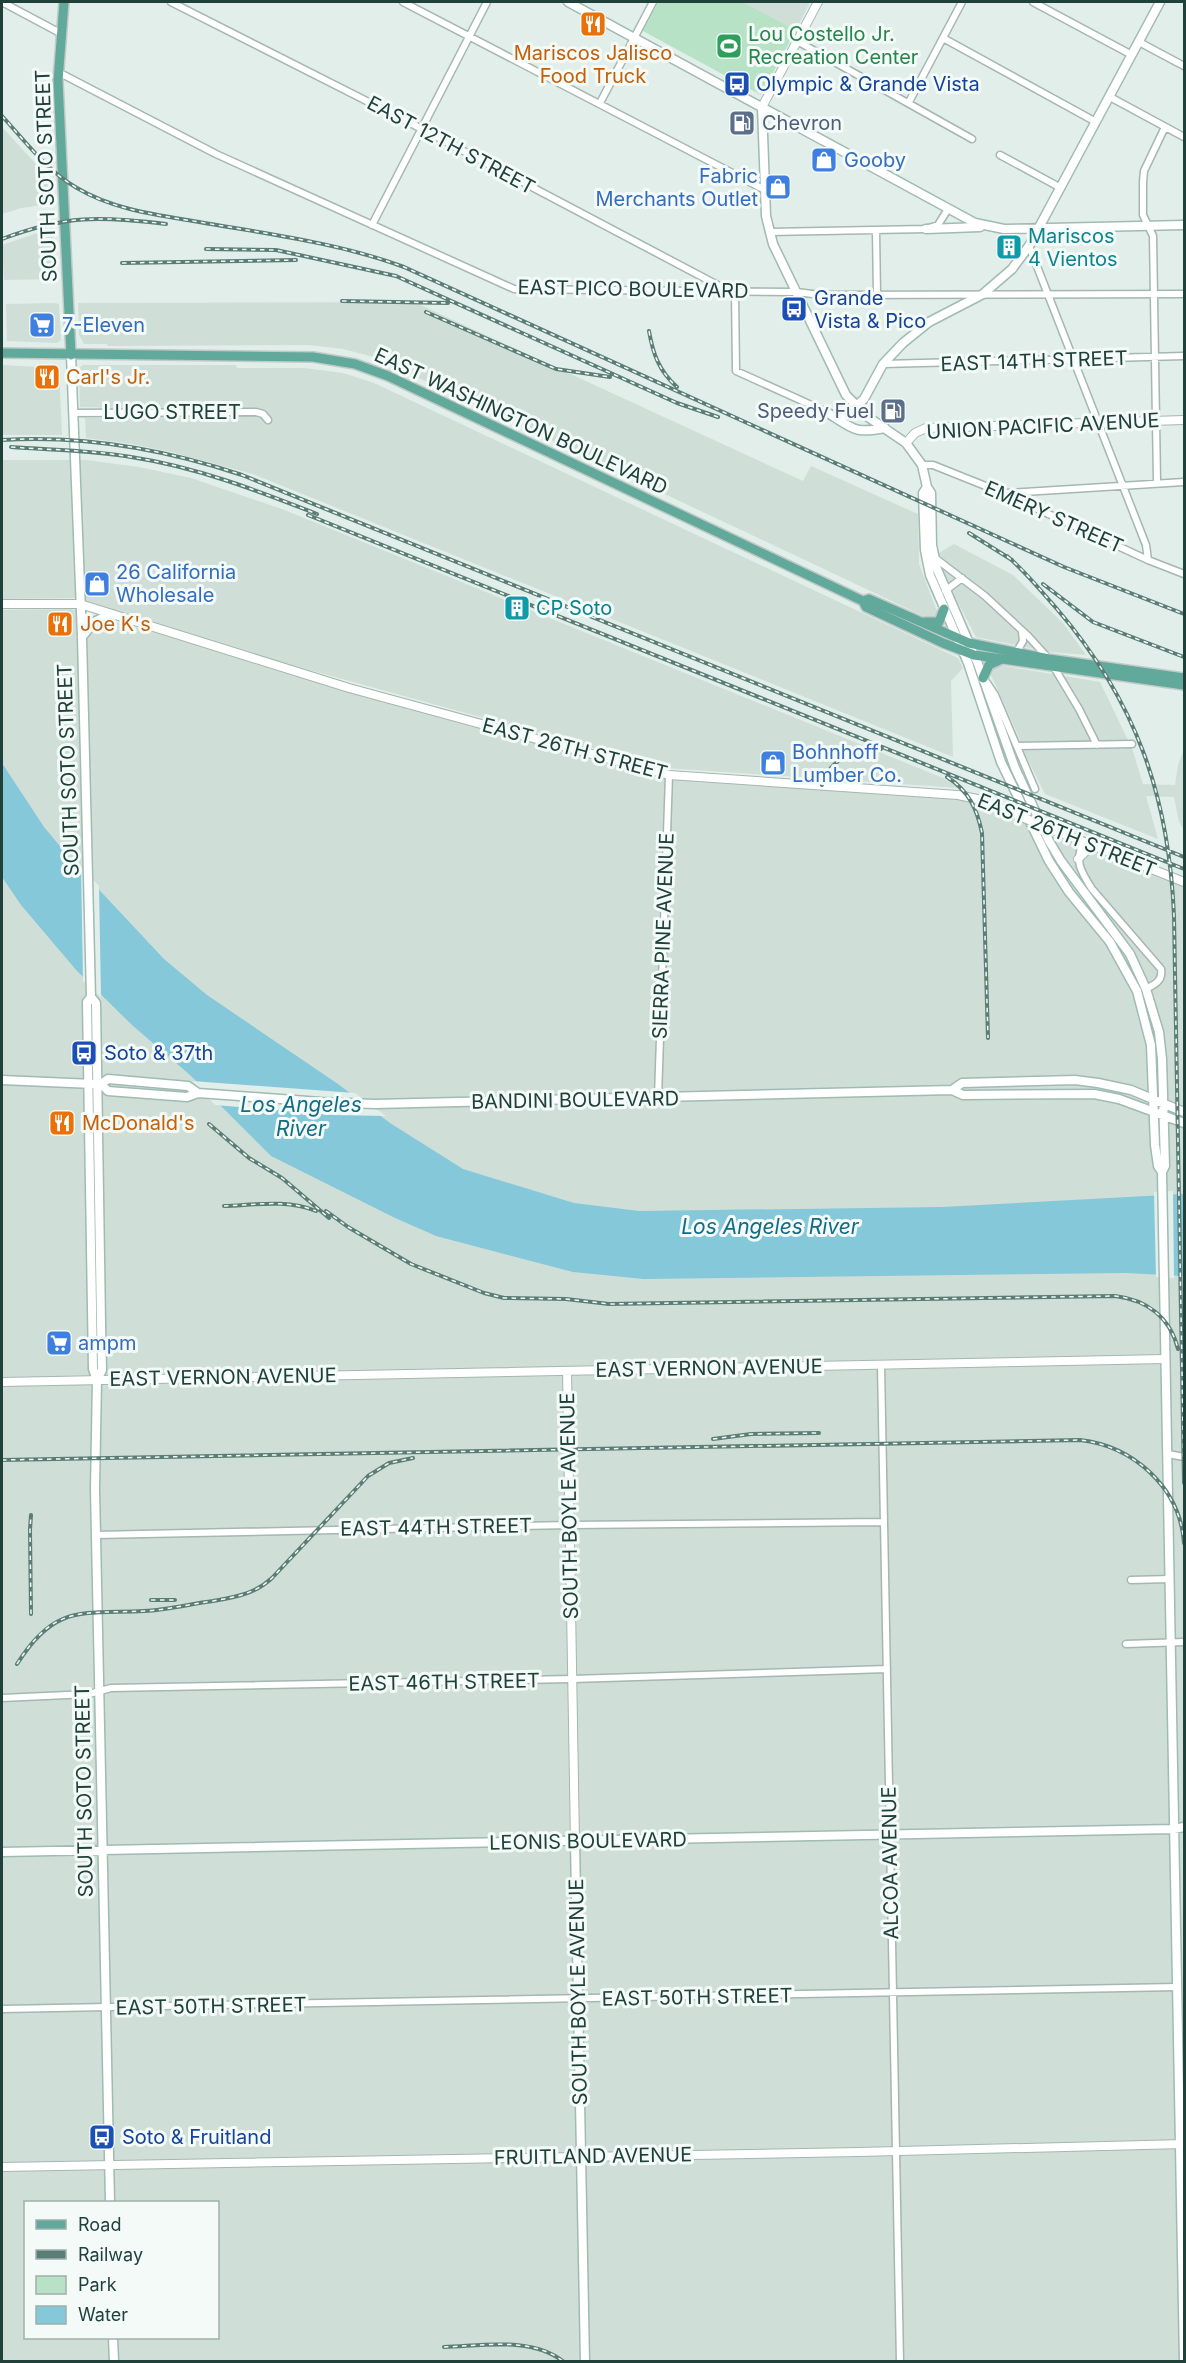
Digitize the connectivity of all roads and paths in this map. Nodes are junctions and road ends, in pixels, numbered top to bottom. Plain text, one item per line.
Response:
1 (2, 2) edge
2 (64, 2) edge
3 (171, 2) edge
4 (403, 2) edge
5 (487, 2) edge
6 (568, 2) edge
7 (653, 2) edge
8 (818, 2) edge
9 (962, 2) edge
10 (1033, 2) edge
11 (1160, 2) edge
12 (62, 34) junction
13 (469, 36) junction
14 (634, 37) junction
15 (943, 38) junction
16 (797, 41) junction
17 (1139, 42) junction
18 (1132, 55) junction
19 (1185, 66) edge
20 (58, 72) junction
21 (1110, 97) junction
22 (909, 102) junction
23 (600, 103) junction
24 (762, 107) junction
25 (1096, 122) junction
26 (1165, 127) junction
27 (420, 128) junction
28 (1185, 137) edge
29 (972, 139) dead end
30 (1000, 155) dead end
31 (1061, 188) junction
32 (765, 190) junction
33 (948, 210) junction
34 (372, 225) junction
35 (1185, 225) edge
36 (1149, 226) junction
37 (987, 227) junction
38 (1039, 228) junction
39 (926, 229) junction
40 (876, 230) junction
41 (769, 232) junction
42 (1029, 246) junction
43 (732, 291) junction
44 (796, 292) junction
45 (983, 294) junction
46 (1048, 294) junction
47 (1155, 294) junction
48 (1185, 294) edge
49 (877, 295) junction
50 (2, 353) edge
51 (71, 355) junction
52 (1156, 356) junction
53 (1185, 356) edge
54 (1074, 359) junction
55 (884, 364) junction
56 (856, 406) junction
57 (73, 413) junction
58 (828, 413) junction
59 (268, 420) dead end
60 (1157, 420) junction
61 (1185, 420) edge
62 (1097, 422) junction
63 (885, 428) junction
64 (906, 443) junction
65 (922, 465) junction
66 (1157, 482) junction
67 (1185, 482) edge
68 (1124, 487) junction
69 (1004, 493) junction
70 (930, 558) junction
71 (1148, 560) junction
72 (1185, 574) edge
73 (962, 578) junction
74 (945, 591) junction
75 (863, 601) junction
76 (2, 604) edge
77 (80, 604) junction
78 (944, 609) junction
79 (110, 614) junction
80 (920, 622) junction
81 (1022, 631) junction
82 (82, 637) junction
83 (958, 639) junction
84 (966, 647) junction
85 (1016, 653) junction
86 (974, 655) junction
87 (1000, 660) junction
88 (1051, 662) junction
89 (983, 678) junction
90 (1185, 678) edge
91 (1185, 685) edge
92 (1132, 744) dead end
93 (1097, 745) junction
94 (1017, 746) junction
95 (669, 775) junction
96 (1035, 789) dead end
97 (1083, 841) junction
98 (1098, 847) junction
99 (1078, 859) junction
100 (1185, 882) edge
101 (1146, 988) junction
102 (2, 1080) edge
103 (95, 1084) junction
104 (952, 1090) junction
105 (658, 1097) junction
106 (1153, 1099) junction
107 (1163, 1103) junction
108 (1154, 1111) junction
109 (1185, 1112) edge
110 (1163, 1114) junction
111 (1181, 1121) edge
112 (1164, 1137) junction
113 (1162, 1172) junction
114 (1165, 1359) junction
115 (881, 1365) junction
116 (567, 1371) junction
117 (97, 1380) junction
118 (2, 1382) edge
119 (1168, 1454) junction
120 (1185, 1457) edge
121 (884, 1522) junction
122 (570, 1525) junction
123 (96, 1535) junction
124 (1170, 1579) junction
125 (1131, 1580) dead end
126 (1185, 1642) edge
127 (1170, 1643) junction
128 (1126, 1644) dead end
129 (887, 1669) junction
130 (572, 1679) junction
131 (100, 1691) junction
132 (2, 1698) edge
133 (1174, 1800) junction
134 (1184, 1811) edge
135 (1185, 1827) edge
136 (1174, 1829) junction
137 (890, 1835) junction
138 (575, 1842) junction
139 (103, 1851) junction
140 (2, 1852) edge
141 (1177, 1988) junction
142 (892, 1994) junction
143 (578, 1999) junction
144 (107, 2008) junction
145 (2, 2009) edge
146 (1182, 2144) edge
147 (895, 2151) junction
148 (581, 2156) junction
149 (109, 2165) junction
150 (2, 2167) edge
151 (110, 2201) edge
152 (113, 2339) edge
153 (114, 2361) edge
154 (585, 2361) edge
155 (900, 2361) edge
156 (1184, 2361) edge

1 - 12 street
2 - 12 main road, SOUTH SOTO STREET
3 - 27 street, EAST 12TH STREET
4 - 13 street
5 - 13 street
6 - 14 main road
7 - 14 street
8 - 16 street
9 - 15 street
10 - 18 street
11 - 17 main road
12 - 20 main road, SOUTH SOTO STREET
13 - 23 street
13 - 27 street
14 - 23 street
14 - 24 main road
15 - 22 street
15 - 25 street
16 - 22 street
16 - 24 street
17 - 18 main road
17 - 19 street
18 - 21 main road
20 - 34 street, EAST PICO BOULEVARD
20 - 51 main road, SOUTH SOTO STREET
21 - 25 main road
21 - 26 street
22 - 29 street
23 - 32 street
24 - 32 main road
24 - 33 main road
25 - 31 main road
26 - 28 street
26 - 36 street
27 - 34 street
27 - 43 street, EAST 12TH STREET
30 - 31 street
31 - 38 main road
32 - 41 main road
33 - 37 main road
33 - 39 street
34 - 43 street, EAST PICO BOULEVARD
35 - 36 main road
36 - 38 main road
36 - 47 street
37 - 38 main road
37 - 39 main road
38 - 42 main road
39 - 40 street
40 - 41 street
40 - 49 street
41 - 44 main road
42 - 45 main road
42 - 46 street
43 - 44 street, EAST PICO BOULEVARD
43 - 58 street
44 - 49 street, EAST PICO BOULEVARD
44 - 56 main road
45 - 46 street, EAST PICO BOULEVARD
45 - 49 street, EAST PICO BOULEVARD
45 - 55 main road
46 - 47 street, EAST PICO BOULEVARD
46 - 54 street
47 - 48 street, EAST PICO BOULEVARD
47 - 52 street
50 - 51 main road, EAST WASHINGTON BOULEVARD
51 - 57 main road, SOUTH SOTO STREET
51 - 75 main road, EAST WASHINGTON BOULEVARD
52 - 53 street, EAST 14TH STREET
52 - 54 street, EAST 14TH STREET
52 - 60 street
54 - 55 street, EAST 14TH STREET
54 - 62 street
55 - 56 main road
56 - 58 street
56 - 63 main road
57 - 59 street, LUGO STREET
57 - 77 main road, SOUTH SOTO STREET
58 - 63 main road
60 - 61 street, UNION PACIFIC AVENUE
60 - 62 street, UNION PACIFIC AVENUE
60 - 66 street
62 - 64 street, UNION PACIFIC AVENUE
62 - 68 street
63 - 64 main road
64 - 65 main road
65 - 69 street, EMERY STREET
65 - 70 main road
66 - 67 street
66 - 68 street
68 - 69 street
68 - 71 street
69 - 71 street, EMERY STREET
70 - 73 street
70 - 74 main road
70 - 78 main road
71 - 72 street, EMERY STREET
73 - 74 street
73 - 81 street
74 - 84 main road
75 - 80 main road, EAST WASHINGTON BOULEVARD
75 - 84 main road, EAST WASHINGTON BOULEVARD
76 - 77 street, EAST 26TH STREET
77 - 79 street, EAST 26TH STREET
77 - 82 main road, SOUTH SOTO STREET
78 - 80 main road
78 - 83 main road
79 - 82 main road
79 - 95 street, EAST 26TH STREET
80 - 83 main road, EAST WASHINGTON BOULEVARD
81 - 85 street
81 - 88 street
82 - 103 main road, SOUTH SOTO STREET
83 - 84 main road, EAST WASHINGTON BOULEVARD
84 - 85 main road, EAST WASHINGTON BOULEVARD
84 - 86 main road, EAST WASHINGTON BOULEVARD
84 - 106 main road
85 - 88 main road, EAST WASHINGTON BOULEVARD
86 - 87 main road, EAST WASHINGTON BOULEVARD
86 - 89 main road
87 - 88 main road, EAST WASHINGTON BOULEVARD
87 - 89 main road
88 - 90 main road, EAST WASHINGTON BOULEVARD
88 - 91 main road, EAST WASHINGTON BOULEVARD
88 - 93 street
89 - 94 street
89 - 101 main road
92 - 93 street
93 - 94 street
94 - 96 street
95 - 97 street, EAST 26TH STREET, bridge
95 - 105 street, SIERRA PINE AVENUE
97 - 98 street, EAST 26TH STREET
97 - 99 street
98 - 99 street
98 - 100 street, EAST 26TH STREET
99 - 101 street
101 - 107 main road
102 - 103 main road, BANDINI BOULEVARD
103 - 105 main road, BANDINI BOULEVARD
103 - 117 main road, SOUTH SOTO STREET
104 - 105 main road, BANDINI BOULEVARD
104 - 106 main road, BANDINI BOULEVARD
104 - 108 main road, BANDINI BOULEVARD
106 - 107 main road, BANDINI BOULEVARD
106 - 108 main road
107 - 109 main road, BANDINI BOULEVARD
107 - 110 main road
108 - 110 main road, BANDINI BOULEVARD
108 - 113 main road
110 - 111 main road, BANDINI BOULEVARD
110 - 112 main road
111 - 112 main road
112 - 113 main road
113 - 114 main road
114 - 115 street, EAST VERNON AVENUE
114 - 119 main road
115 - 116 street, EAST VERNON AVENUE
115 - 121 street, ALCOA AVENUE
116 - 117 street, EAST VERNON AVENUE
116 - 122 street, SOUTH BOYLE AVENUE
117 - 118 street, EAST VERNON AVENUE
117 - 123 main road, SOUTH SOTO STREET
119 - 120 street
119 - 124 main road
121 - 122 street, EAST 44TH STREET
121 - 129 street, ALCOA AVENUE
122 - 123 street, EAST 44TH STREET
122 - 130 street, SOUTH BOYLE AVENUE
123 - 131 main road, SOUTH SOTO STREET
124 - 125 street
124 - 127 main road
126 - 127 street
127 - 128 street
127 - 133 main road
129 - 130 street, EAST 46TH STREET
129 - 137 street, ALCOA AVENUE
130 - 131 street, EAST 46TH STREET
130 - 138 street, SOUTH BOYLE AVENUE
131 - 132 street, EAST 46TH STREET
131 - 139 main road, SOUTH SOTO STREET
133 - 134 main road
133 - 136 main road
135 - 136 main road, LEONIS BOULEVARD
136 - 137 main road, LEONIS BOULEVARD
136 - 141 main road
137 - 138 main road, LEONIS BOULEVARD
137 - 142 street, ALCOA AVENUE
138 - 139 main road, LEONIS BOULEVARD
138 - 143 main road, SOUTH BOYLE AVENUE
139 - 140 main road, LEONIS BOULEVARD
139 - 144 main road, SOUTH SOTO STREET
141 - 142 street, EAST 50TH STREET
141 - 146 main road
142 - 143 street, EAST 50TH STREET
142 - 147 street, ALCOA AVENUE
143 - 144 street, EAST 50TH STREET
143 - 148 main road, SOUTH BOYLE AVENUE
144 - 145 street, EAST 50TH STREET
144 - 149 main road, SOUTH SOTO STREET
146 - 147 street, FRUITLAND AVENUE
146 - 156 main road
147 - 148 street, FRUITLAND AVENUE
147 - 155 street, ALCOA AVENUE
148 - 149 street, FRUITLAND AVENUE
148 - 154 main road, SOUTH BOYLE AVENUE
149 - 150 street, FRUITLAND AVENUE
149 - 151 main road, SOUTH SOTO STREET
152 - 153 main road

